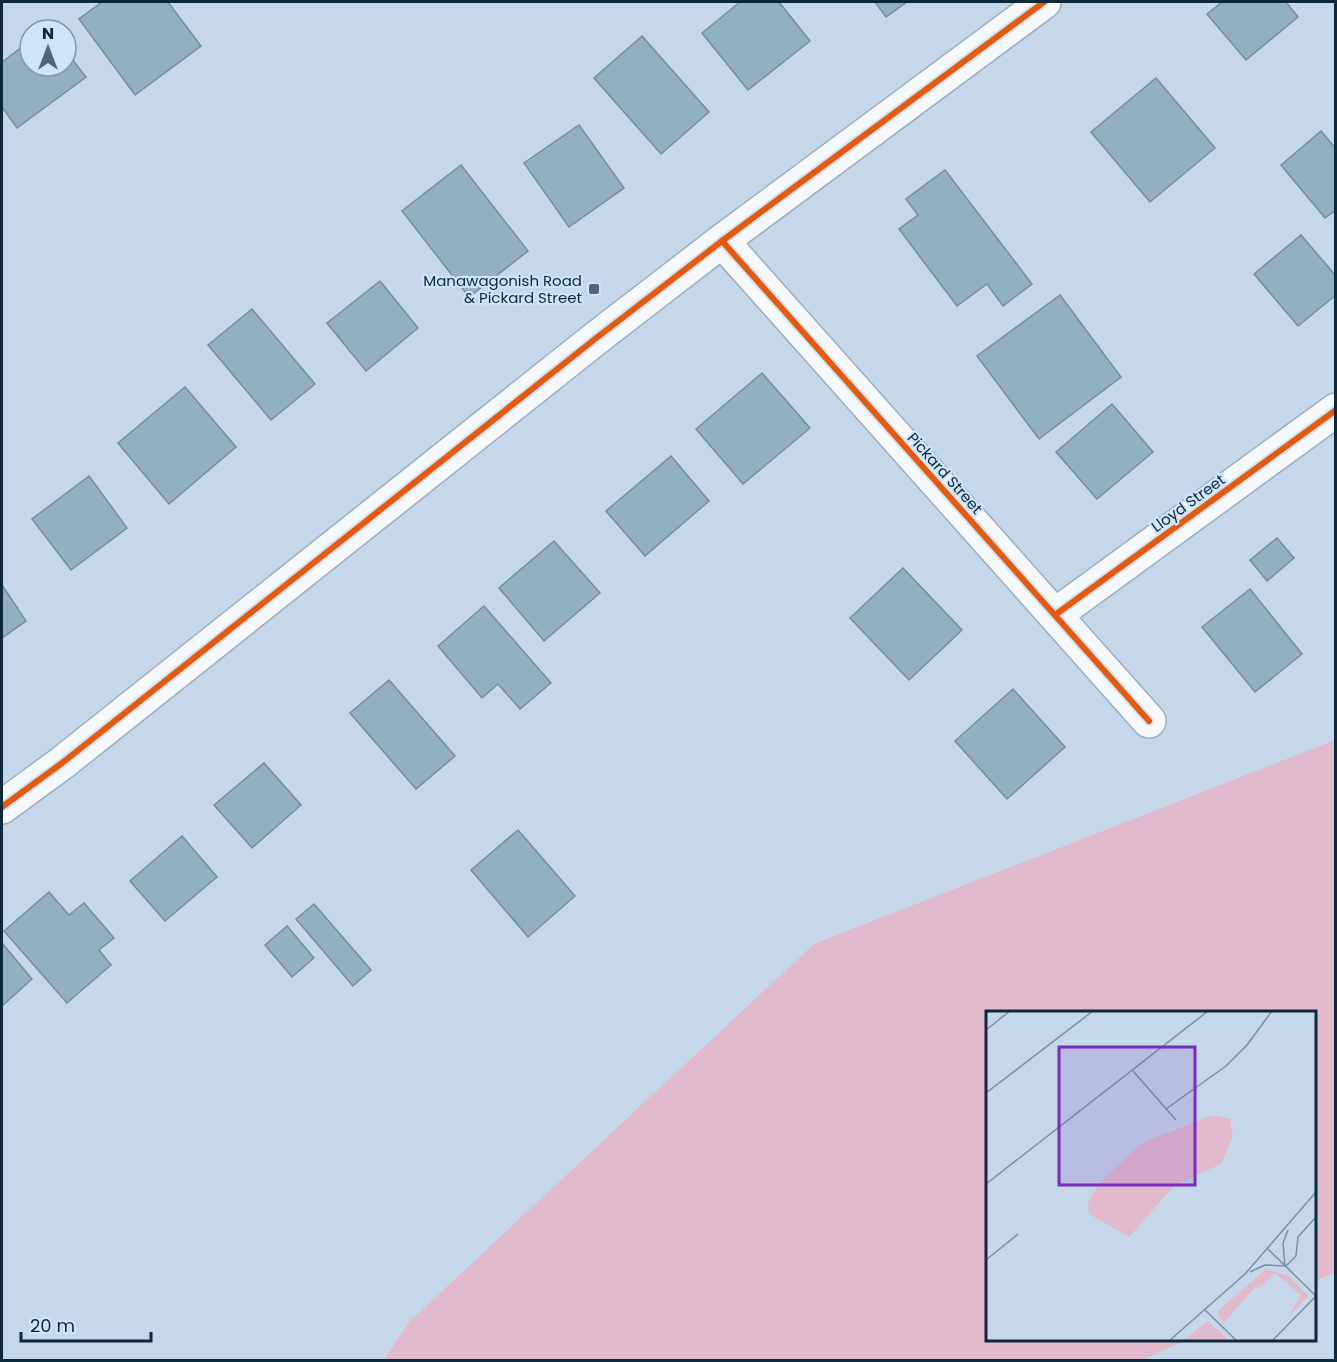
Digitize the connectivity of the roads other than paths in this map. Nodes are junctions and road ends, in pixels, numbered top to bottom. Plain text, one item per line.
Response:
1 (1044, 2) edge
2 (723, 241) junction
3 (1335, 410) edge
4 (1055, 615) junction
5 (1149, 721) dead end
6 (2, 807) edge

1 - 2 main road
2 - 4 main road, Pickard Street
2 - 6 main road
3 - 4 main road, Lloyd Street
4 - 5 main road, Pickard Street

